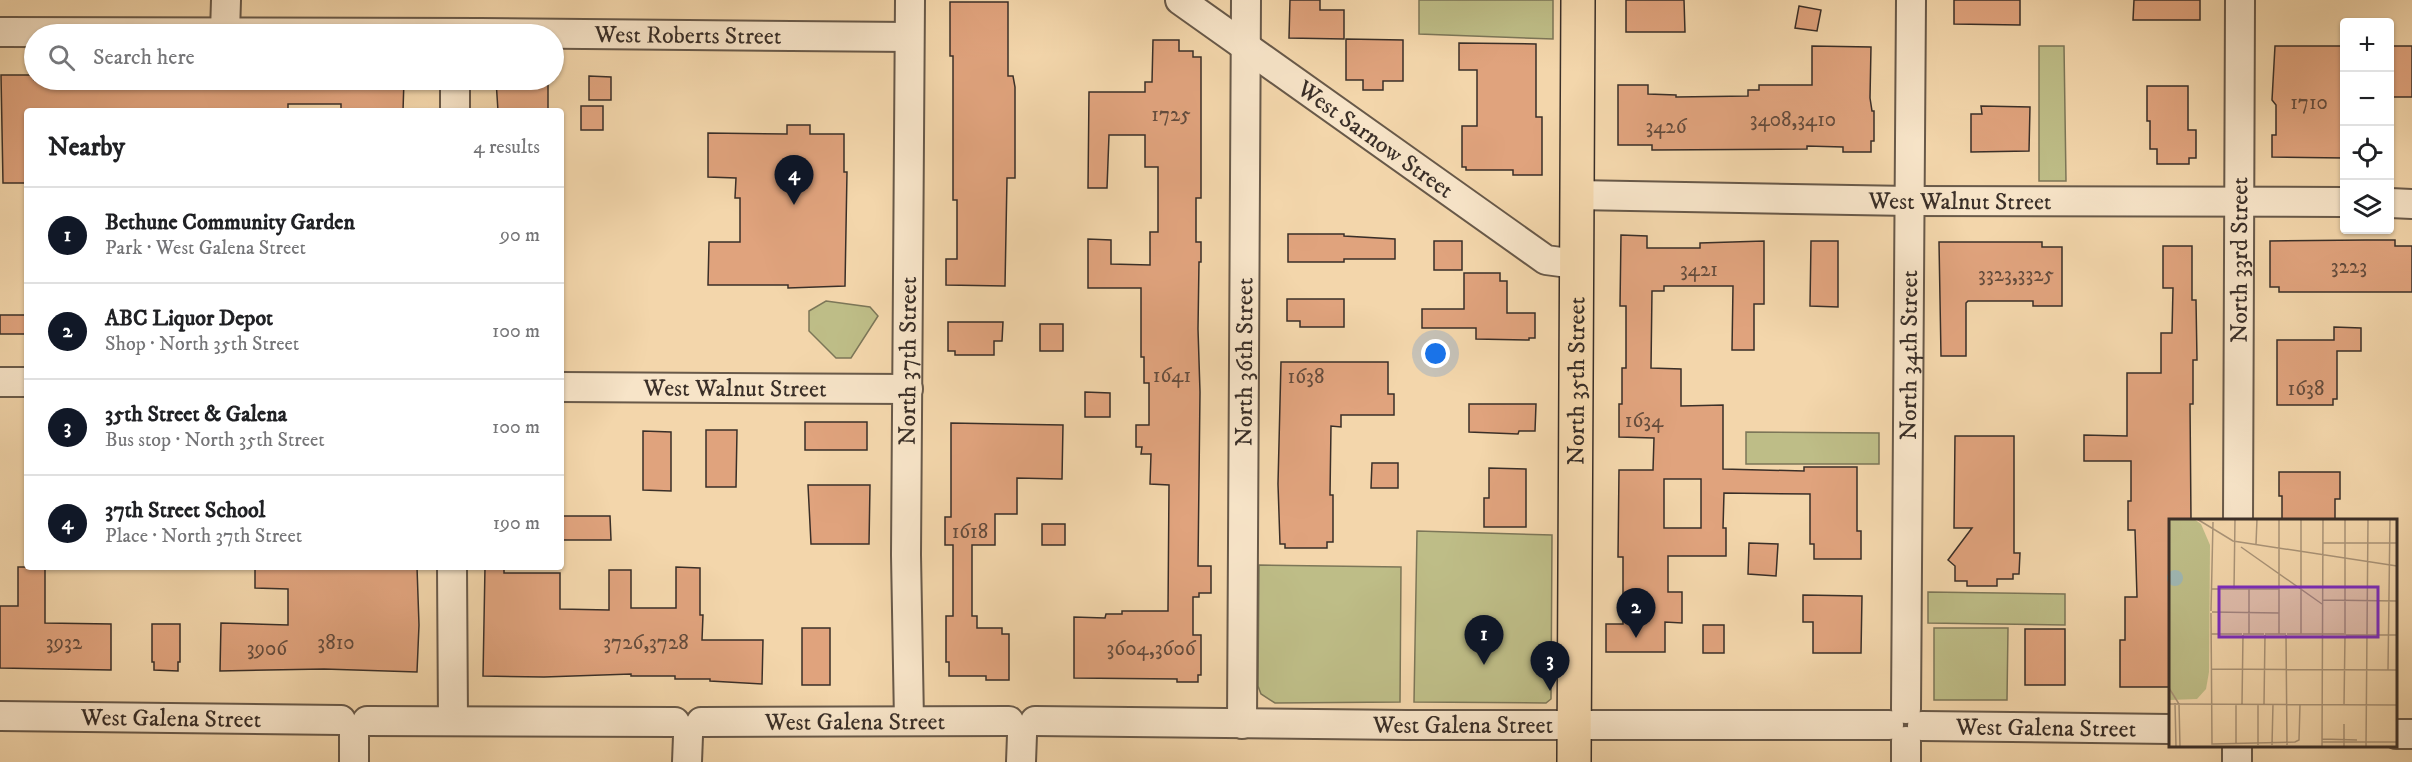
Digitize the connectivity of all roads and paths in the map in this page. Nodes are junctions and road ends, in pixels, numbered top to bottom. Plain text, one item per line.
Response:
1 (226, 0) edge
2 (910, 0) edge
3 (1180, 0) edge
4 (1246, 0) edge
5 (1578, 0) edge
6 (1911, 0) edge
7 (2240, 0) edge
8 (225, 24) edge
9 (0, 32) edge
10 (24, 32) edge
11 (564, 35) edge
12 (909, 37) junction
13 (1246, 45) junction
14 (455, 90) edge
15 (455, 108) edge
16 (1576, 195) junction
17 (1910, 201) junction
18 (2238, 201) junction
19 (2340, 202) edge
20 (2394, 203) edge
21 (2412, 204) edge
22 (1576, 264) junction
23 (0, 382) edge
24 (24, 382) edge
25 (564, 387) edge
26 (908, 389) junction
27 (2238, 519) edge
28 (452, 570) edge
29 (0, 716) edge
30 (453, 720) junction
31 (909, 721) junction
32 (1242, 724) junction
33 (354, 725) junction
34 (1574, 726) junction
35 (2169, 729) edge
36 (1906, 733) edge
37 (688, 735) edge
38 (1022, 735) edge
39 (354, 762) edge
40 (1574, 762) edge

1 - 8 street
2 - 12 street, North 37th Street
3 - 13 street, West Sarnow Street
4 - 13 street, North 36th Street
5 - 16 main road, North 35th Street
6 - 17 street, North 34th Street
7 - 18 street, North 33rd Street
9 - 10 street, West Roberts Street
11 - 12 street, West Roberts Street
12 - 26 street, North 37th Street
13 - 22 street, West Sarnow Street
13 - 32 street, North 36th Street
14 - 15 street
16 - 17 street, West Walnut Street
16 - 22 main road, North 35th Street
17 - 18 street, West Walnut Street
17 - 36 street, North 34th Street
18 - 19 street, West Walnut Street
18 - 27 street, North 33rd Street
20 - 21 street
22 - 34 main road, North 35th Street
23 - 24 street
25 - 26 street, West Walnut Street
26 - 31 street, North 37th Street
28 - 30 street
29 - 33 street, West Galena Street
30 - 33 street, West Galena Street
30 - 37 street, West Galena Street
31 - 37 street, West Galena Street
31 - 38 street, West Galena Street
32 - 34 street, West Galena Street
32 - 38 street, West Galena Street
33 - 39 street
34 - 36 street, West Galena Street
34 - 40 main road, North 35th Street
35 - 36 street, West Galena Street

